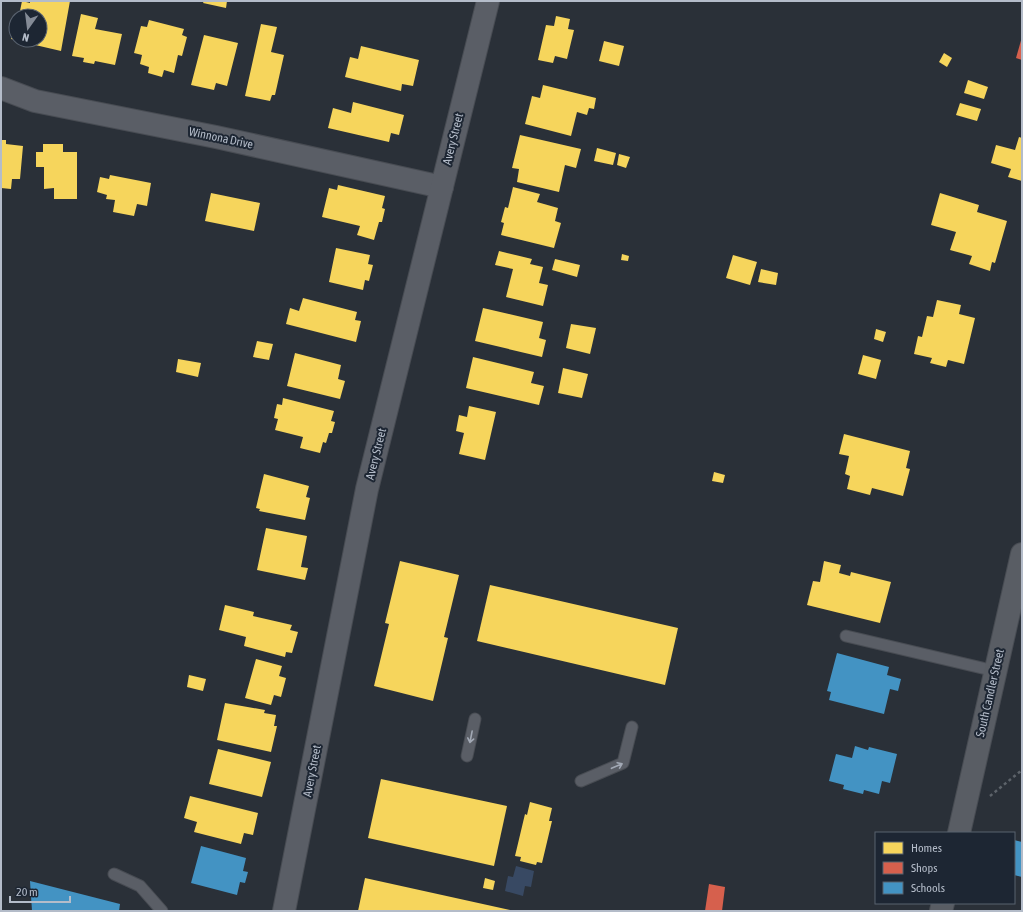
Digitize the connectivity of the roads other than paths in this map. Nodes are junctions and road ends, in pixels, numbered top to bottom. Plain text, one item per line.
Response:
1 (488, 1) edge
2 (1, 88) edge
3 (442, 187) junction
4 (1022, 554) edge
5 (846, 636) dead end
6 (995, 670) junction
7 (474, 719) dead end
8 (632, 727) dead end
9 (467, 756) dead end
10 (581, 781) dead end
11 (958, 832) edge
12 (114, 874) dead end
13 (162, 911) edge
14 (284, 911) edge

1 - 3 street, Avery Street
2 - 3 street, Winnona Drive
3 - 14 street, Avery Street
4 - 6 main road, South Candler Street
5 - 6 lane
6 - 11 main road, South Candler Street
7 -> 9 lane
10 -> 8 lane
12 - 13 lane

